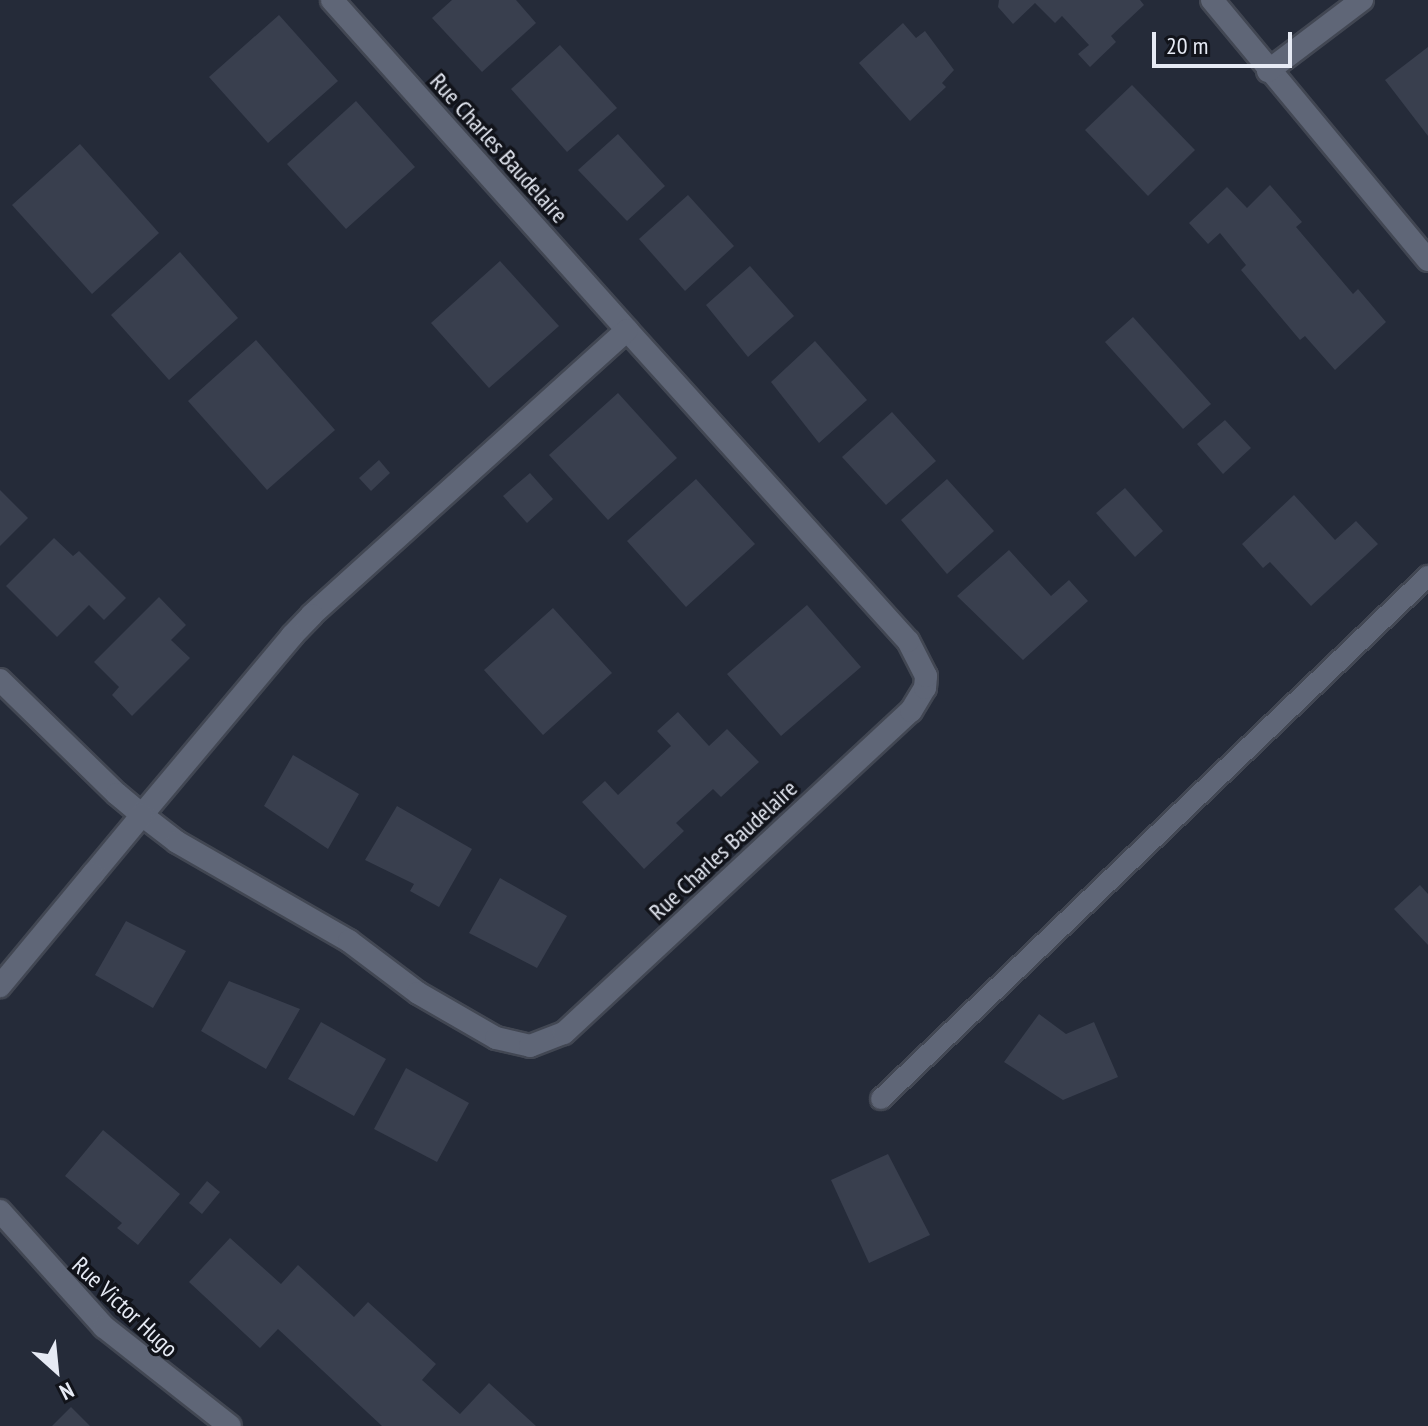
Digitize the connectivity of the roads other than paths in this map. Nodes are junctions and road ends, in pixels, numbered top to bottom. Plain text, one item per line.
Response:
1 (332, 0) edge
2 (1212, 0) edge
3 (1362, 0) edge
4 (1268, 71) junction
5 (1428, 260) edge
6 (627, 330) junction
7 (1428, 576) edge
8 (0, 680) edge
9 (142, 815) junction
10 (0, 986) edge
11 (881, 1099) dead end
12 (0, 1211) edge
13 (230, 1426) edge

1 - 6 street, Rue Charles Baudelaire
2 - 4 street
3 - 4 street
4 - 5 street
6 - 9 street
6 - 9 street, Rue Charles Baudelaire
7 - 11 lane
8 - 9 street, Rue Charles Baudelaire
9 - 10 street
12 - 13 street, Rue Victor Hugo

